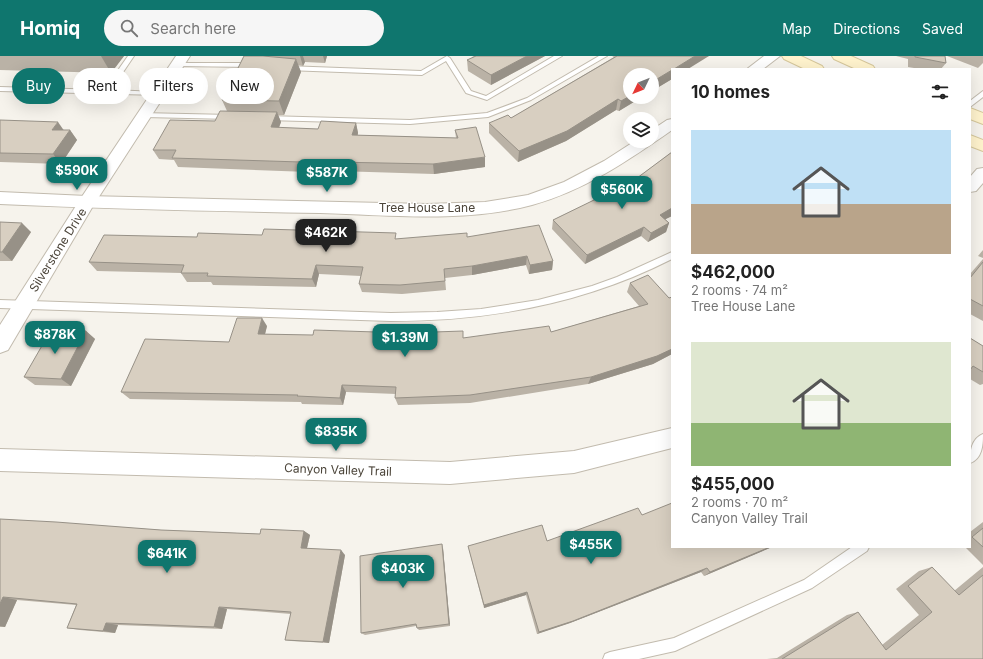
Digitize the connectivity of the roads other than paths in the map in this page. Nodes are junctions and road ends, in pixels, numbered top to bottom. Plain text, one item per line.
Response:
1 (131, 56) edge
2 (559, 56) edge
3 (604, 56) edge
4 (773, 56) edge
5 (789, 56) edge
6 (839, 56) edge
7 (447, 58) edge
8 (180, 60) edge
9 (259, 66) edge
10 (282, 67) edge
11 (123, 68) edge
12 (755, 68) edge
13 (815, 68) edge
14 (866, 68) edge
15 (0, 89) edge
16 (73, 91) edge
17 (983, 93) edge
18 (151, 104) edge
19 (971, 104) edge
20 (971, 113) edge
21 (144, 115) junction
22 (239, 117) edge
23 (262, 118) edge
24 (983, 119) edge
25 (671, 124) edge
26 (659, 132) edge
27 (971, 140) edge
28 (983, 146) edge
29 (635, 148) edge
30 (983, 173) edge
31 (971, 186) edge
32 (0, 198) edge
33 (87, 202) junction
34 (671, 256) edge
35 (0, 304) edge
36 (24, 305) junction
37 (0, 344) edge
38 (671, 438) edge
39 (983, 439) edge
40 (971, 457) edge
41 (0, 460) edge
42 (862, 548) edge
43 (610, 659) edge

1 - 11 lane
2 - 7 lane
3 - 23 lane
4 - 12 street
5 - 13 main road
6 - 14 main road
7 - 10 lane
8 - 9 lane
15 - 16 lane
17 - 19 lane
18 - 21 street, Silverstone Drive
20 - 24 main road
21 - 22 lane
21 - 33 street, Silverstone Drive
25 - 26 street
27 - 28 main road
29 - 33 street, Tree House Lane
30 - 31 street
32 - 33 street, Tree House Lane
33 - 36 street, Silverstone Drive
34 - 36 lane
35 - 36 lane
36 - 37 street, Silverstone Drive
38 - 41 street, Canyon Valley Trail
39 - 40 lane
42 - 43 lane

